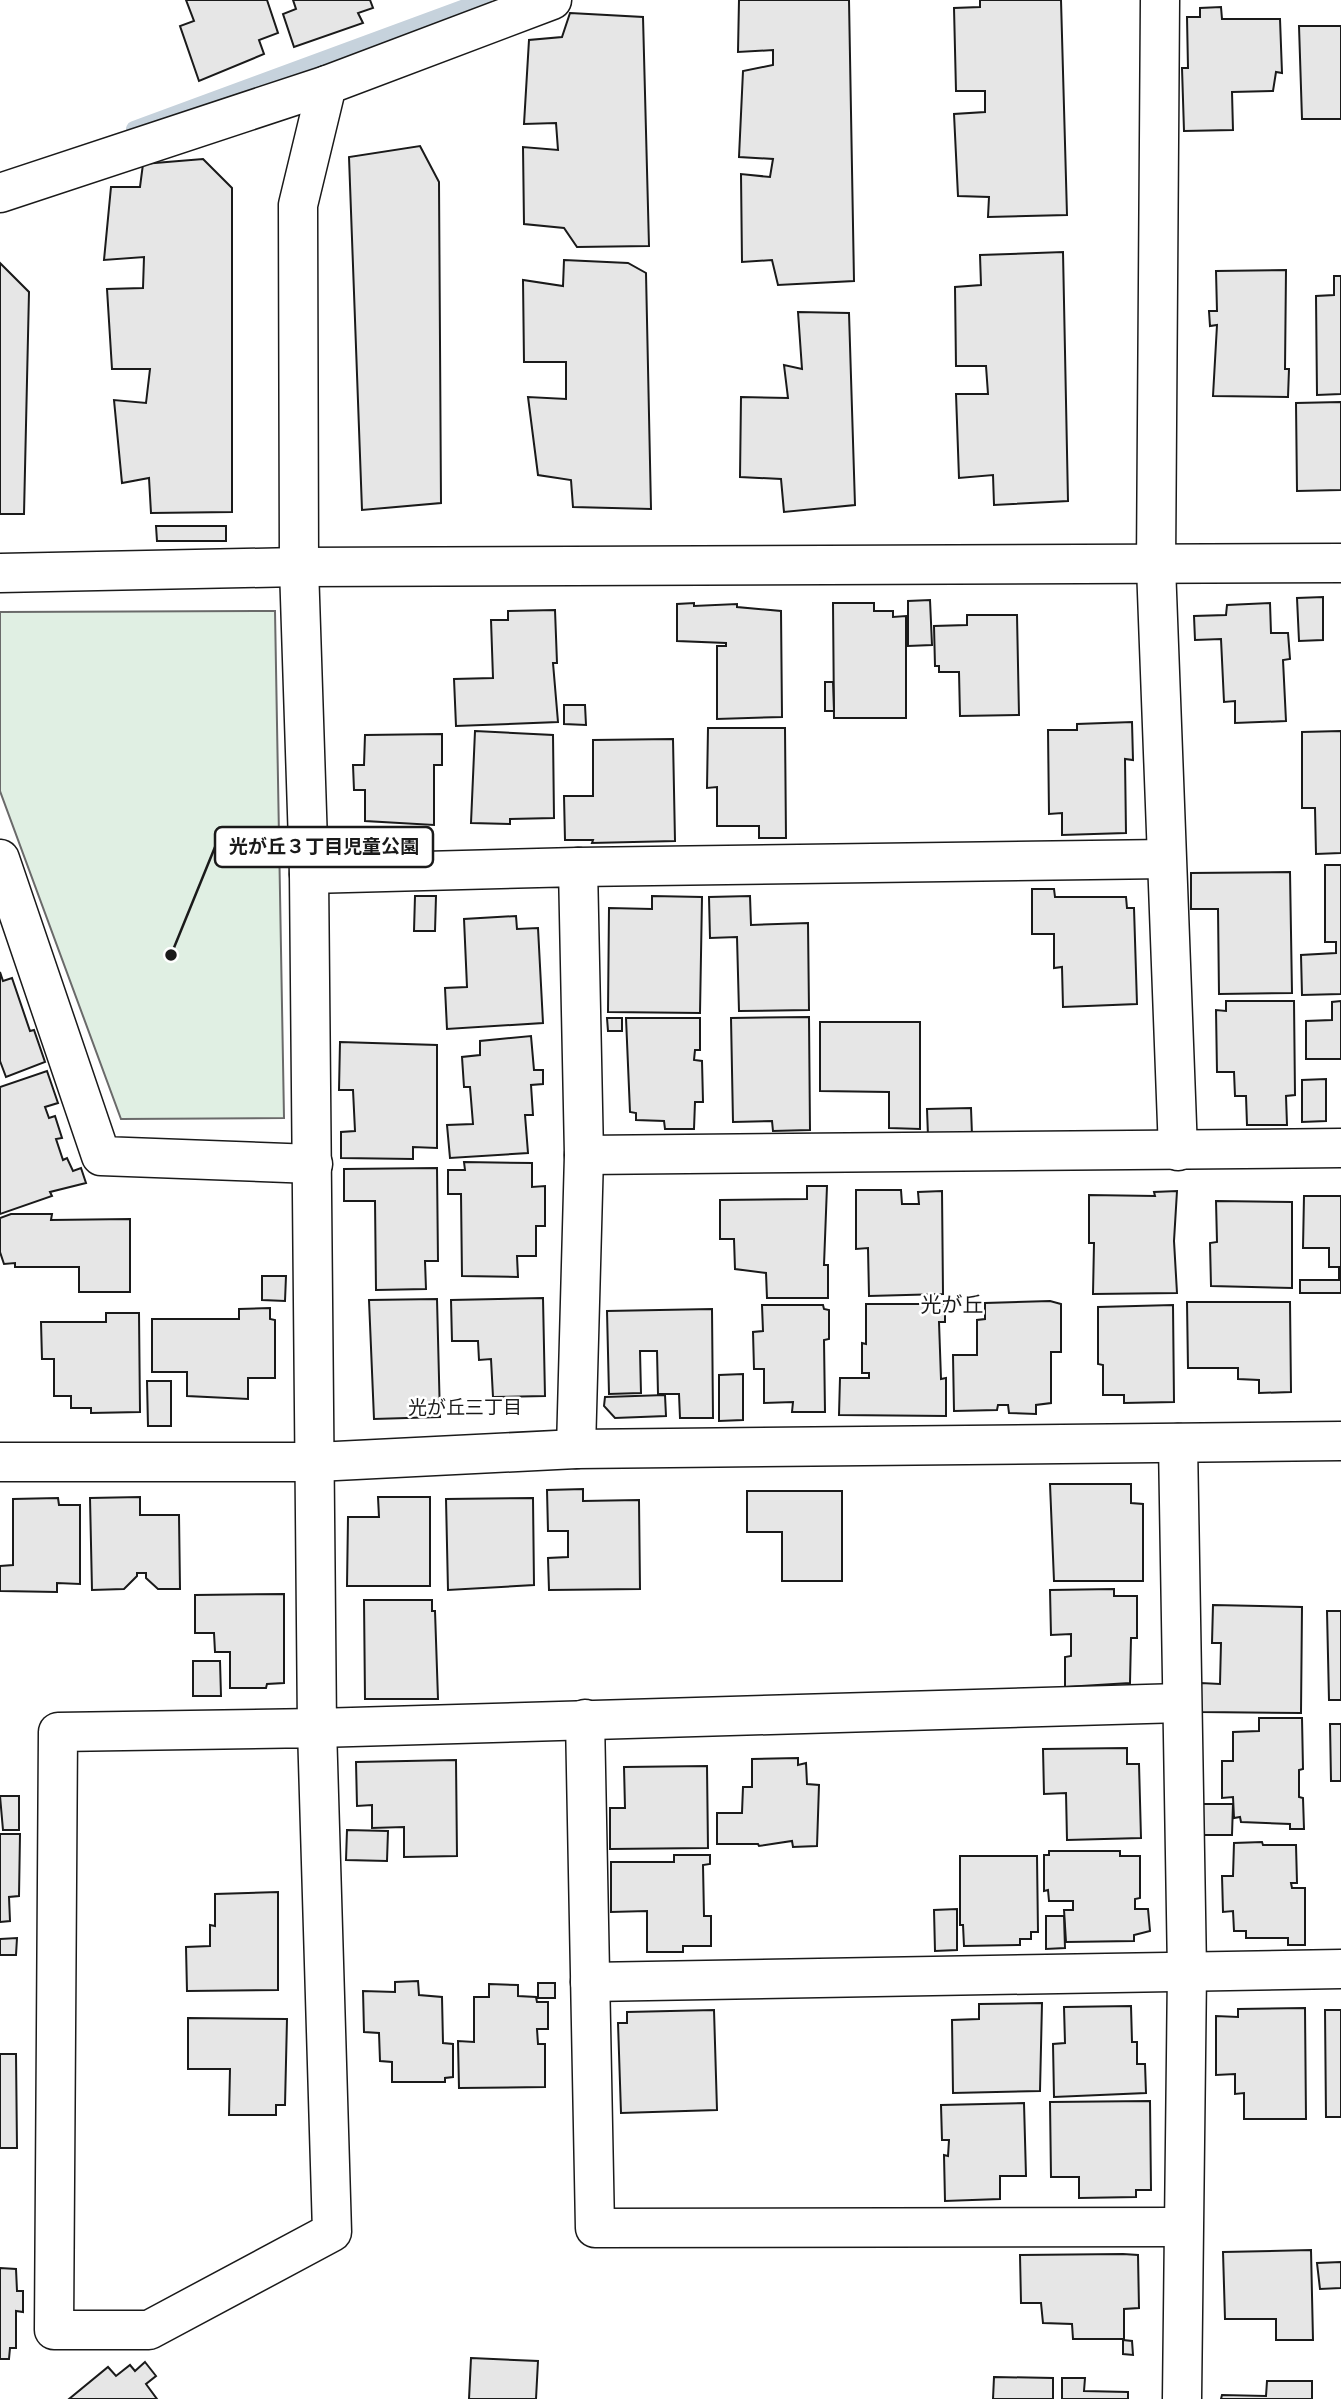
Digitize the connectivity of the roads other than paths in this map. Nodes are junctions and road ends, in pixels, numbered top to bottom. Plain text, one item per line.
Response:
1 (552, 0) edge
2 (1160, 0) edge
3 (327, 85) junction
4 (0, 192) edge
5 (1341, 563) edge
6 (1156, 566) junction
7 (299, 567) junction
8 (0, 573) edge
9 (0, 859) edge
10 (1166, 859) junction
11 (578, 867) junction
12 (309, 874) junction
13 (1341, 1147) edge
14 (1178, 1151) junction
15 (584, 1155) junction
16 (313, 1164) junction
17 (1341, 1441) edge
18 (1178, 1443) junction
19 (576, 1449) junction
20 (0, 1462) edge
21 (316, 1462) junction
22 (1181, 1703) junction
23 (585, 1719) junction
24 (317, 1728) junction
25 (1341, 1969) edge
26 (1187, 1971) junction
27 (590, 1982) junction
28 (1183, 2227) junction
29 (1182, 2399) edge

1 - 3 street
2 - 6 street
3 - 4 street
3 - 7 street
5 - 6 street
6 - 7 street
6 - 10 street
7 - 8 street
7 - 12 street
9 - 16 street
10 - 11 street
10 - 14 street
11 - 12 street
11 - 15 street
12 - 16 street
13 - 14 street
14 - 15 street
15 - 19 street
16 - 21 street
17 - 18 street
18 - 19 street
18 - 22 street
19 - 21 street
20 - 21 street
21 - 24 street
22 - 23 street
22 - 26 street
23 - 24 street
23 - 27 street
24 - 24 street
25 - 26 street
26 - 27 street
26 - 28 street
27 - 28 street
28 - 29 street

